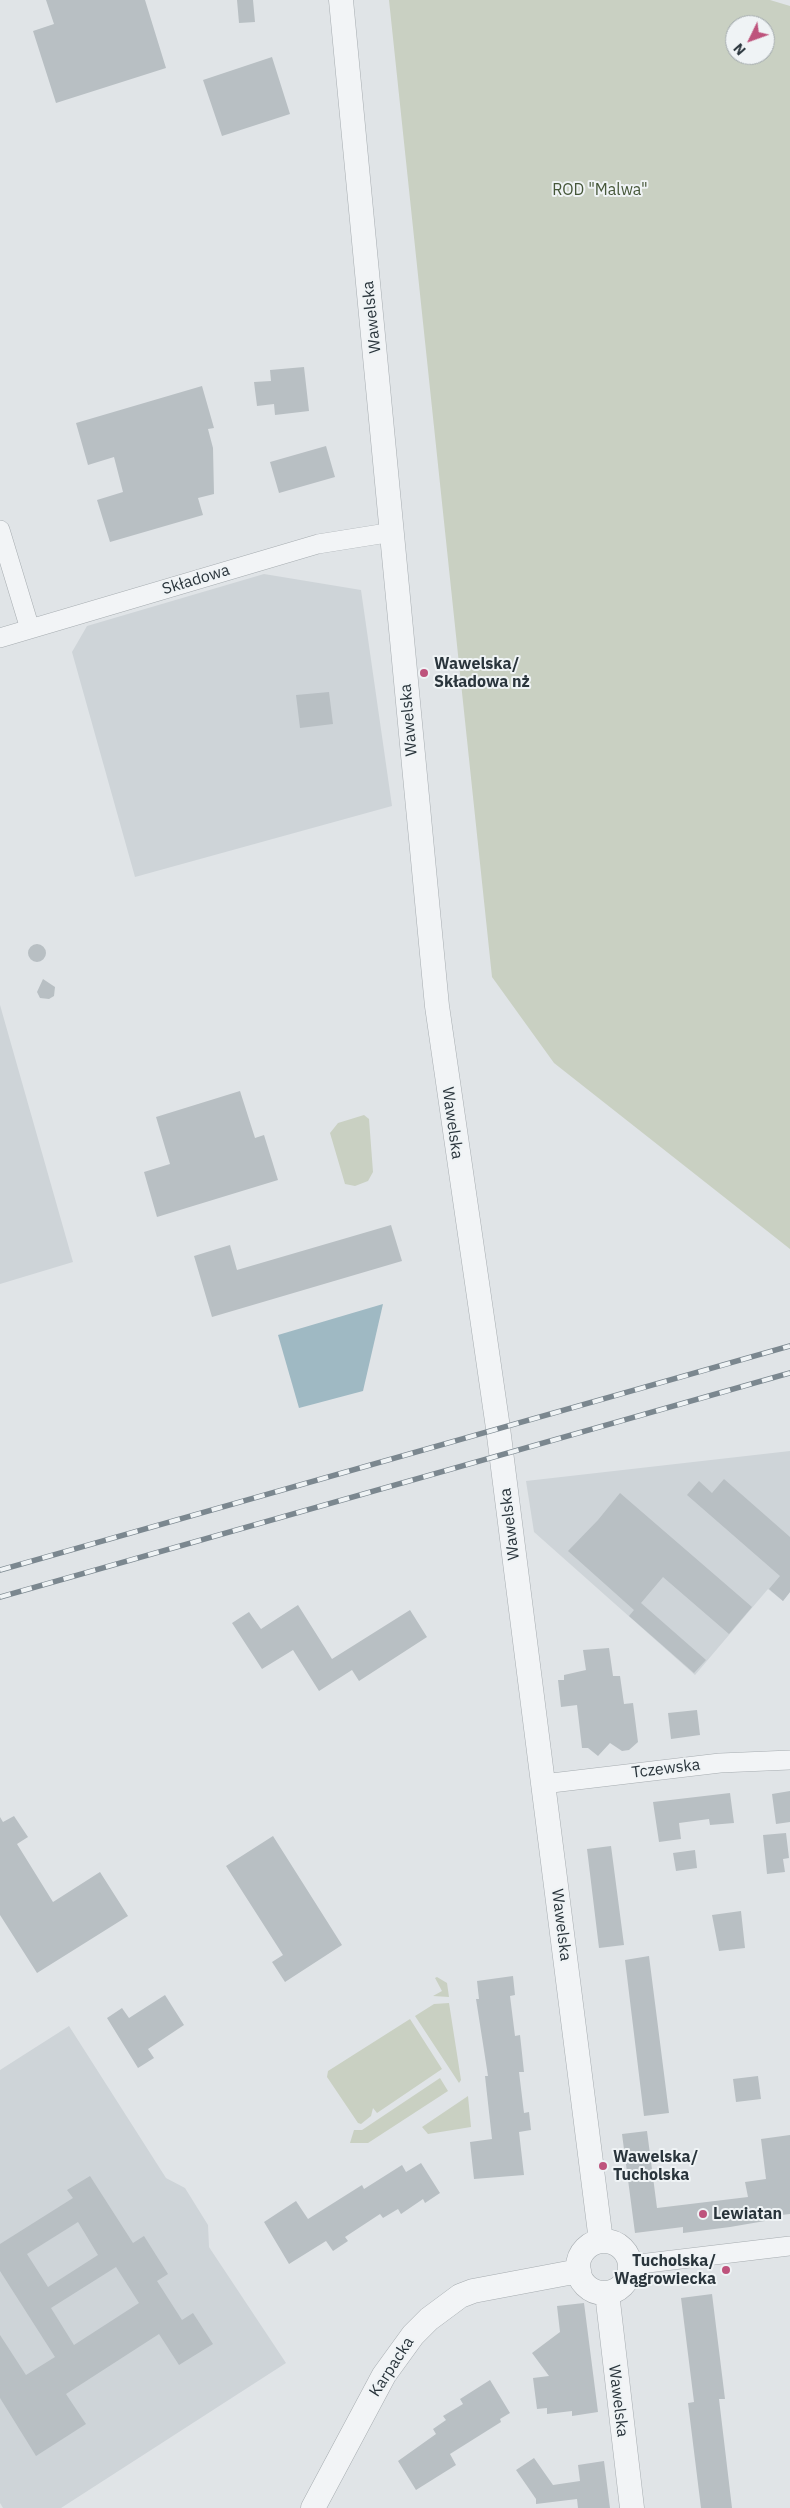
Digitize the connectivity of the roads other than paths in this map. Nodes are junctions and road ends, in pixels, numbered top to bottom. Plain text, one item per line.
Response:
1 (341, 0) edge
2 (0, 530) edge
3 (393, 532) junction
4 (30, 629) junction
5 (0, 638) edge
6 (790, 1760) edge
7 (543, 1784) junction
8 (601, 2241) junction
9 (790, 2246) edge
10 (630, 2265) junction
11 (579, 2271) junction
12 (607, 2293) junction
13 (313, 2508) edge
14 (632, 2508) edge

1 - 3 street, Wawelska
2 - 4 street
3 - 4 street, Składowa
3 - 7 street, Wawelska
4 - 5 street, Składowa
6 - 7 street, Tczewska
7 - 8 street, Wawelska
8 - 10 street
8 - 11 street
9 - 10 street
10 - 12 street
11 - 12 street
11 - 13 street, Karpacka
12 - 14 street, Wawelska

